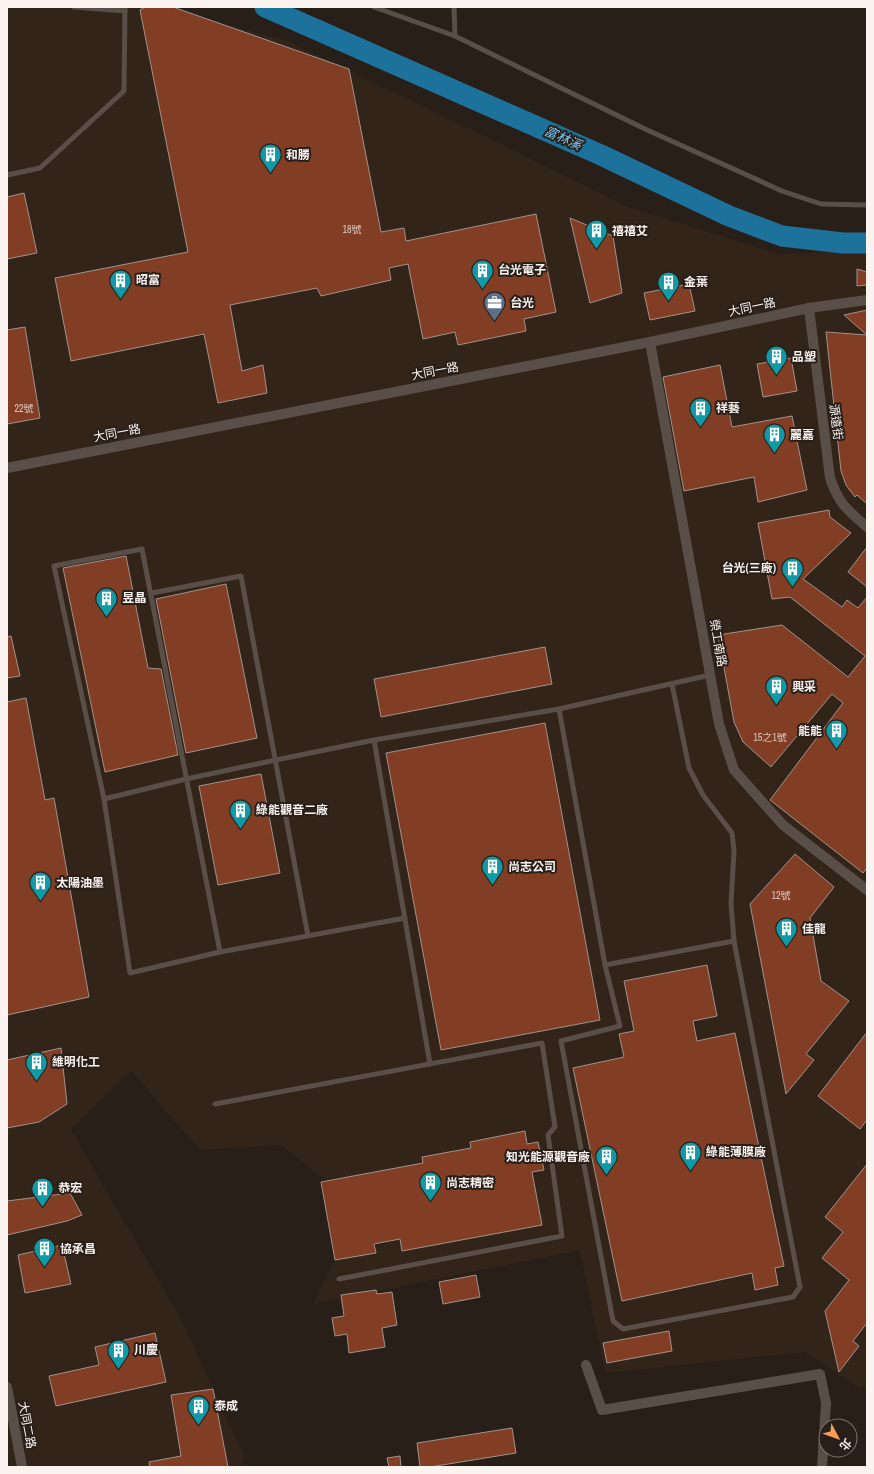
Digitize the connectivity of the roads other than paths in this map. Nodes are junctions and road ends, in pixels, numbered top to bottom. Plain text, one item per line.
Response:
1 (74, 7) edge
2 (374, 7) edge
3 (454, 7) edge
4 (125, 9) edge
5 (455, 36) junction
6 (7, 175) edge
7 (867, 205) edge
8 (867, 300) edge
9 (809, 308) junction
10 (650, 342) junction
11 (7, 468) edge
12 (867, 527) edge
13 (152, 593) junction
14 (711, 675) junction
15 (672, 684) junction
16 (559, 708) junction
17 (374, 740) junction
18 (276, 760) junction
19 (186, 779) junction
20 (104, 799) junction
21 (867, 890) edge
22 (405, 918) junction
23 (308, 936) junction
24 (734, 941) junction
25 (220, 952) junction
26 (605, 965) junction
27 (430, 1064) junction
28 (214, 1104) dead end
29 (340, 1279) dead end
30 (586, 1365) dead end
31 (7, 1387) edge
32 (22, 1467) edge
33 (822, 1467) edge

1 - 4 lane
2 - 5 lane
3 - 5 lane
4 - 6 lane
5 - 7 lane
8 - 9 street, 大同一路
9 - 10 street, 大同一路
9 - 12 street, 源遠街
10 - 11 street, 大同一路
10 - 14 street, 榮工南路
13 - 18 lane
13 - 19 lane
13 - 20 lane
14 - 15 lane
14 - 21 street, 榮工南路
15 - 16 lane
15 - 24 lane
16 - 17 lane
16 - 26 lane
17 - 18 lane
17 - 22 lane
18 - 19 lane
18 - 23 lane
19 - 20 lane
19 - 25 lane
20 - 25 lane
22 - 23 lane
22 - 27 lane
23 - 25 lane
24 - 26 lane
24 - 26 lane
27 - 28 lane
27 - 29 lane
30 - 33 street
31 - 32 street, 大同二路

